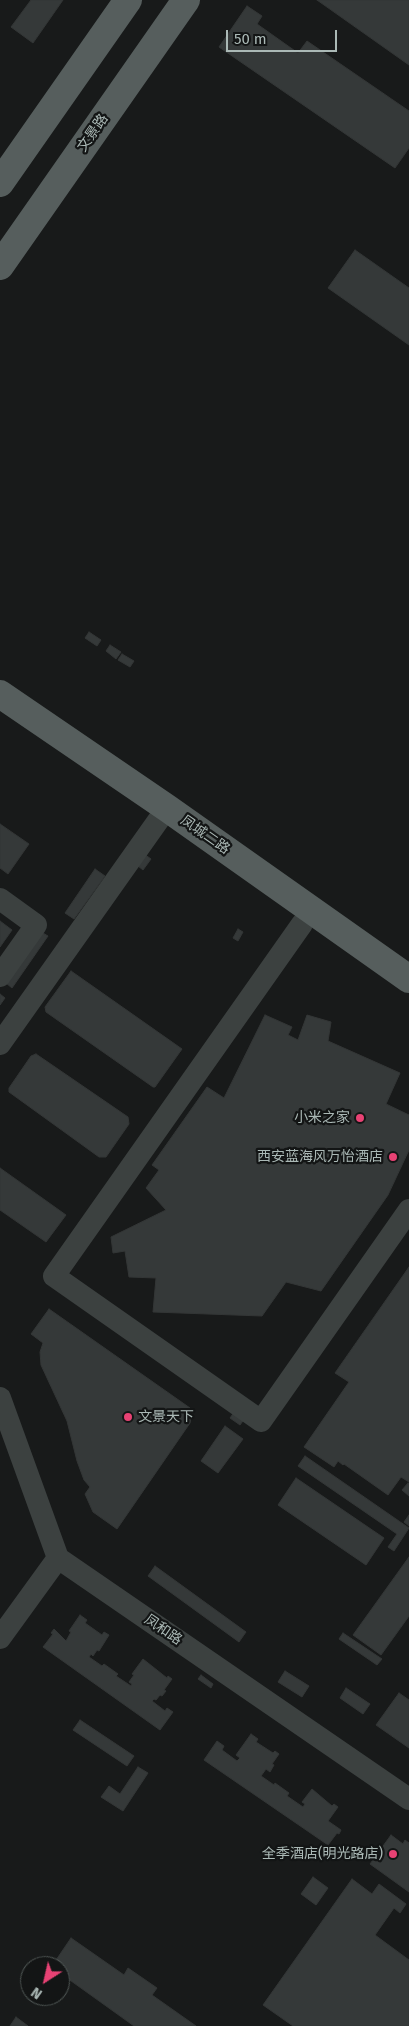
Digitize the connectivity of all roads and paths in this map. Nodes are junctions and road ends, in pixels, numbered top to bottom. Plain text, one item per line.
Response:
1 (128, 0) edge
2 (186, 0) edge
3 (0, 183) edge
4 (0, 266) edge
5 (0, 694) edge
6 (0, 716) edge
7 (162, 816) junction
8 (0, 899) edge
9 (302, 924) junction
10 (0, 976) edge
11 (409, 979) edge
12 (409, 998) edge
13 (0, 1044) edge
14 (409, 1210) edge
15 (0, 1398) edge
16 (58, 1558) junction
17 (0, 1638) edge
18 (409, 1799) edge

1 - 3 main road
2 - 4 main road, 文景路
5 - 7 main road, 凤城二路
6 - 7 main road, 凤城二路
7 - 9 main road, 凤城二路
7 - 11 main road, 凤城二路
7 - 13 street
8 - 10 street
9 - 12 main road, 凤城二路
9 - 14 street
15 - 16 street
16 - 17 street
16 - 18 street, 凤和路

